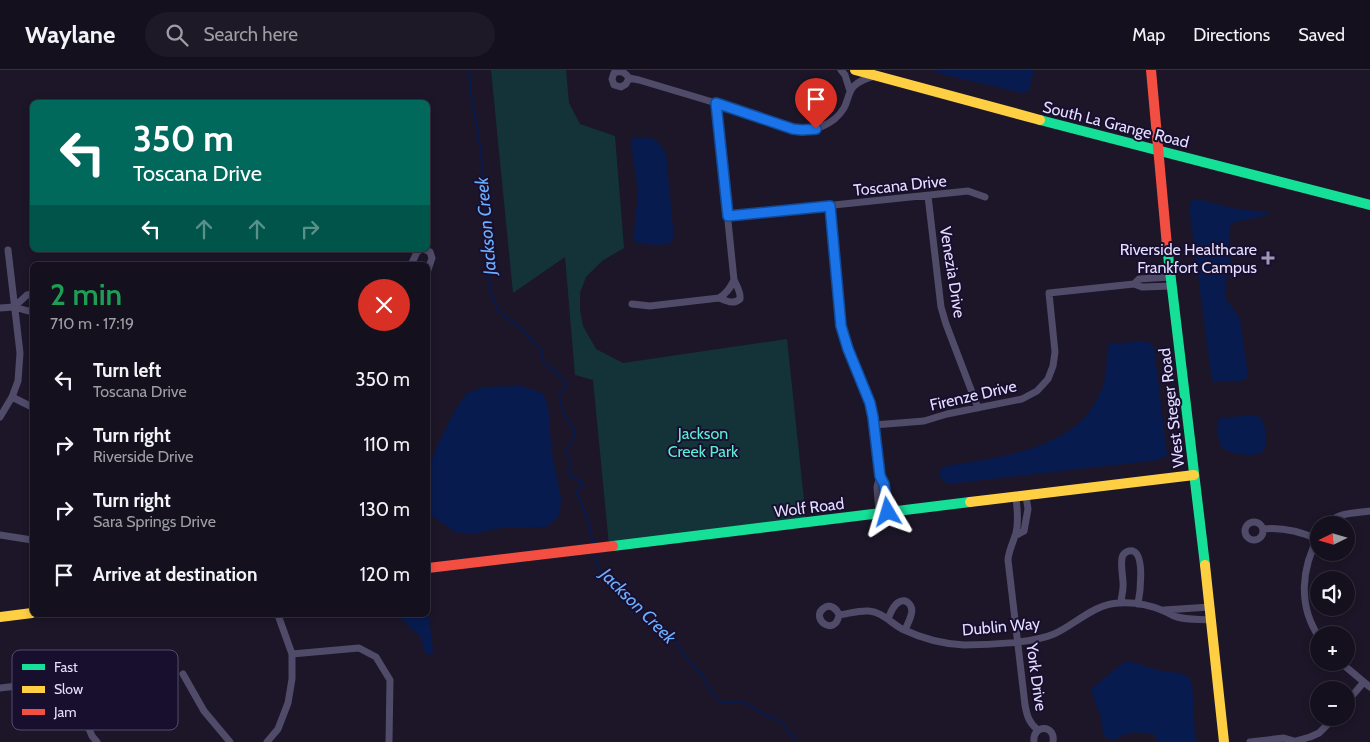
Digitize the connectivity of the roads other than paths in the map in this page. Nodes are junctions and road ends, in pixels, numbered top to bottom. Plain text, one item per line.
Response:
1 (841, 70) edge
2 (855, 70) edge
3 (1151, 70) edge
4 (875, 76) junction
5 (629, 78) dead end
6 (850, 91) junction
7 (716, 103) junction
8 (1158, 150) junction
9 (928, 196) junction
10 (985, 197) dead end
11 (1370, 205) edge
12 (830, 206) junction
13 (728, 216) junction
14 (8, 250) dead end
15 (430, 252) edge
16 (430, 264) edge
17 (734, 280) junction
18 (1171, 281) junction
19 (30, 294) edge
20 (719, 298) junction
21 (632, 304) dead end
22 (14, 307) junction
23 (0, 308) edge
24 (30, 311) edge
25 (12, 397) junction
26 (30, 406) edge
27 (978, 408) junction
28 (0, 417) edge
29 (874, 425) junction
30 (1194, 475) junction
31 (1021, 496) junction
32 (1370, 511) edge
33 (883, 513) junction
34 (1339, 516) edge
35 (1262, 529) dead end
36 (0, 535) edge
37 (1310, 535) edge
38 (30, 540) edge
39 (1310, 556) edge
40 (430, 568) edge
41 (1121, 603) junction
42 (1138, 604) junction
43 (1210, 607) junction
44 (1164, 610) junction
45 (30, 614) edge
46 (839, 615) dead end
47 (0, 617) edge
48 (279, 617) edge
49 (888, 619) junction
50 (1211, 620) junction
51 (1314, 626) edge
52 (905, 630) junction
53 (1018, 642) junction
54 (292, 654) junction
55 (1350, 671) edge
56 (183, 674) dead end
57 (1363, 683) junction
58 (1370, 688) edge
59 (1355, 692) edge
60 (1326, 726) edge
61 (90, 730) edge
62 (1038, 730) junction
63 (1297, 741) edge
64 (97, 742) edge
65 (230, 742) edge
66 (267, 742) edge
67 (389, 742) edge
68 (1034, 742) edge
69 (1053, 742) edge
70 (1224, 742) edge
71 (1250, 742) edge

1 - 6 street
2 - 4 main road, South La Grange Road
3 - 8 main road, West Steger Road
4 - 6 street
4 - 8 main road, South La Grange Road
5 - 7 street
6 - 7 street
7 - 13 street
8 - 11 main road, South La Grange Road
8 - 18 main road, West Steger Road
9 - 10 street, Toscana Drive
9 - 12 street, Toscana Drive
9 - 27 street, Venezia Drive
12 - 13 street, Toscana Drive
12 - 29 street
13 - 17 street
14 - 22 street
15 - 16 street
17 - 20 street
17 - 20 street
18 - 27 street, Firenze Drive
18 - 30 main road, West Steger Road
19 - 22 street
20 - 21 street
22 - 23 street
22 - 24 street
22 - 25 street
25 - 26 street
25 - 28 street
27 - 29 street, Firenze Drive
29 - 33 street
30 - 31 main road, Wolf Road
30 - 43 main road, West Steger Road
31 - 33 main road, Wolf Road
31 - 53 street, York Drive
32 - 34 street
33 - 40 main road, Wolf Road
35 - 37 street
36 - 38 street
39 - 51 street
41 - 42 street, Dublin Way
41 - 42 street
41 - 53 street, Dublin Way
42 - 44 street, Dublin Way
43 - 44 street, Dublin Way
43 - 50 main road, West Steger Road
44 - 50 street, Dublin Way
45 - 47 main road
46 - 49 street, Dublin Way
48 - 54 street
49 - 52 street, Dublin Way
49 - 52 street
50 - 70 main road, West Steger Road
52 - 53 street, Dublin Way
53 - 62 street, York Drive
54 - 66 street
54 - 67 street
55 - 57 street
56 - 65 street
57 - 58 street
57 - 59 street
60 - 63 street
61 - 64 street
62 - 68 street, York Drive
62 - 69 street, York Drive
63 - 71 street

